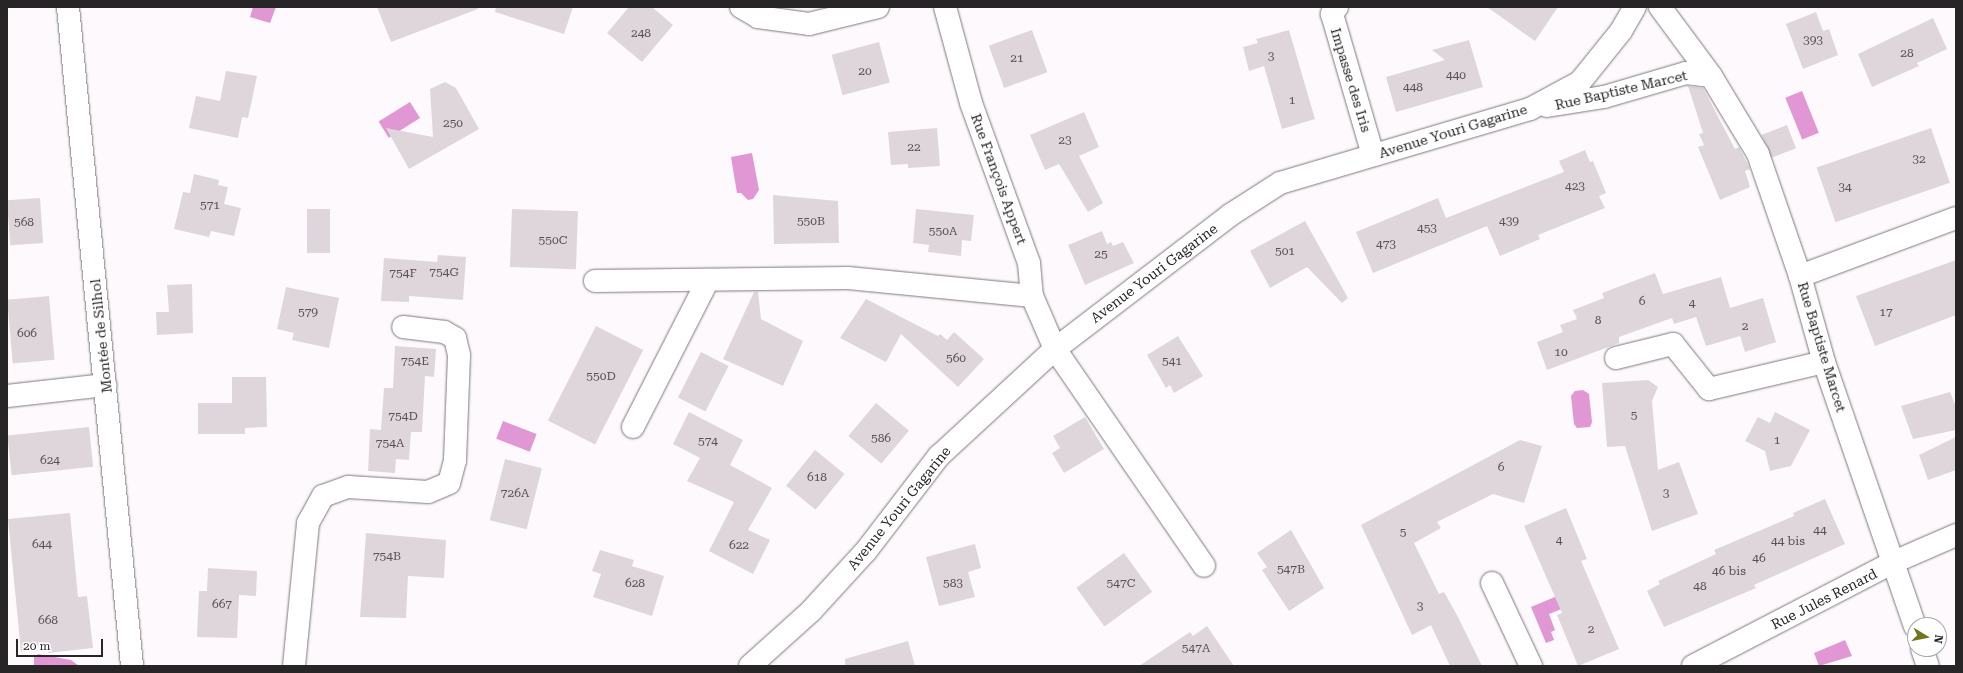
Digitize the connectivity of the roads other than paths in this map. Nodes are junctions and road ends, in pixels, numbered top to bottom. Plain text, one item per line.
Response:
1 (68, 7) edge
2 (741, 7) edge
3 (878, 7) edge
4 (946, 7) edge
5 (1337, 7) edge
6 (1635, 7) edge
7 (1660, 7) edge
8 (1711, 76) junction
9 (1530, 109) junction
10 (1373, 155) junction
11 (1956, 218) edge
12 (1800, 276) junction
13 (595, 280) dead end
14 (708, 280) junction
15 (1032, 296) junction
16 (403, 327) dead end
17 (1055, 349) junction
18 (1616, 358) dead end
19 (1824, 362) junction
20 (105, 385) junction
21 (7, 396) edge
22 (633, 426) dead end
23 (1956, 535) edge
24 (1894, 562) junction
25 (1204, 566) dead end
26 (1492, 583) dead end
27 (1912, 617) edge
28 (132, 666) edge
29 (294, 666) edge
30 (750, 666) edge
31 (1531, 666) edge
32 (1693, 666) edge

1 - 20 street, Montée de Silhol
2 - 3 street
4 - 15 street, Rue François Appert
5 - 10 street, Impasse des Iris
6 - 9 street, Avenue Youri Gagarine
7 - 8 street, Rue Baptiste Marcet
8 - 9 street, Rue Baptiste Marcet
8 - 12 street, Rue Baptiste Marcet
9 - 10 street, Avenue Youri Gagarine
10 - 17 street, Avenue Youri Gagarine
11 - 12 street
12 - 19 street, Rue Baptiste Marcet
13 - 14 street
14 - 15 street
14 - 22 street
15 - 17 street, Rue François Appert
16 - 29 street
17 - 25 street, Rue François Appert
17 - 30 street, Avenue Youri Gagarine
18 - 19 street
19 - 24 street, Rue Baptiste Marcet
20 - 21 street
20 - 28 street, Montée de Silhol
23 - 24 street, Rue Jules Renard
24 - 27 street, Rue Baptiste Marcet
24 - 32 street, Rue Jules Renard
26 - 31 street

